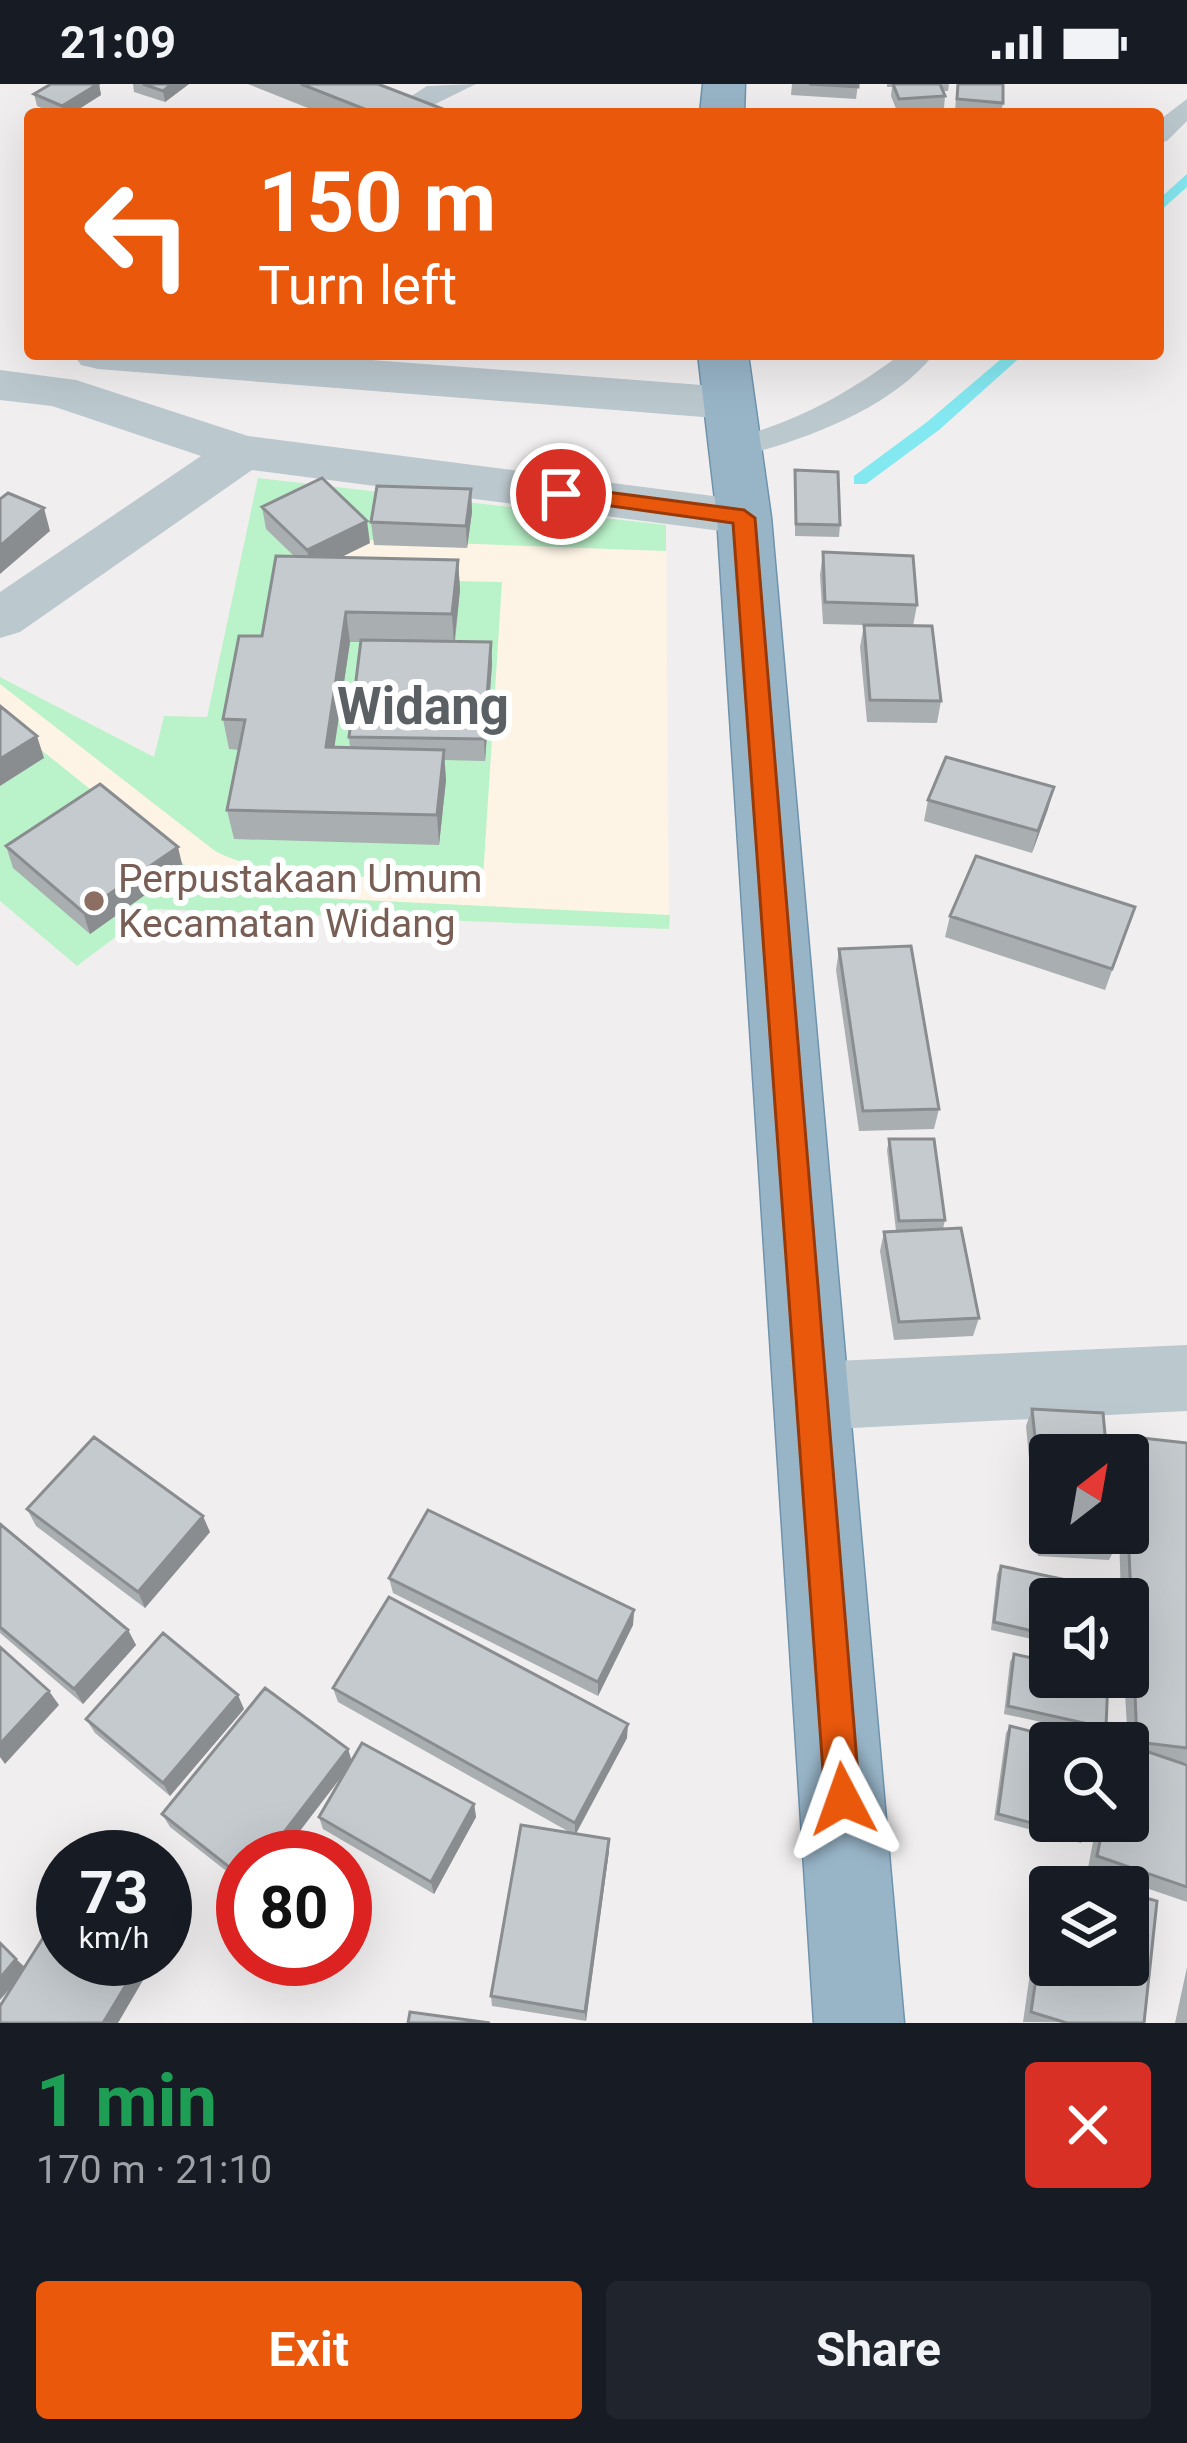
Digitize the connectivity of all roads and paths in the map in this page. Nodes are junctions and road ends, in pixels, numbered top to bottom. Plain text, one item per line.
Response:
1 (463, 84) edge
2 (1187, 106) edge
3 (407, 108) edge
4 (1164, 129) edge
5 (177, 360) edge
6 (911, 360) edge
7 (0, 385) edge
8 (729, 402) edge
9 (242, 452) junction
10 (744, 518) junction
11 (0, 619) edge
12 (1187, 1378) edge
13 (813, 1396) junction
14 (859, 2023) edge

1 - 3 lane
2 - 4 lane
5 - 8 street
6 - 8 lane
7 - 9 street
8 - 10 highway
9 - 10 street
9 - 11 street
10 - 13 highway
12 - 13 street
13 - 14 highway

